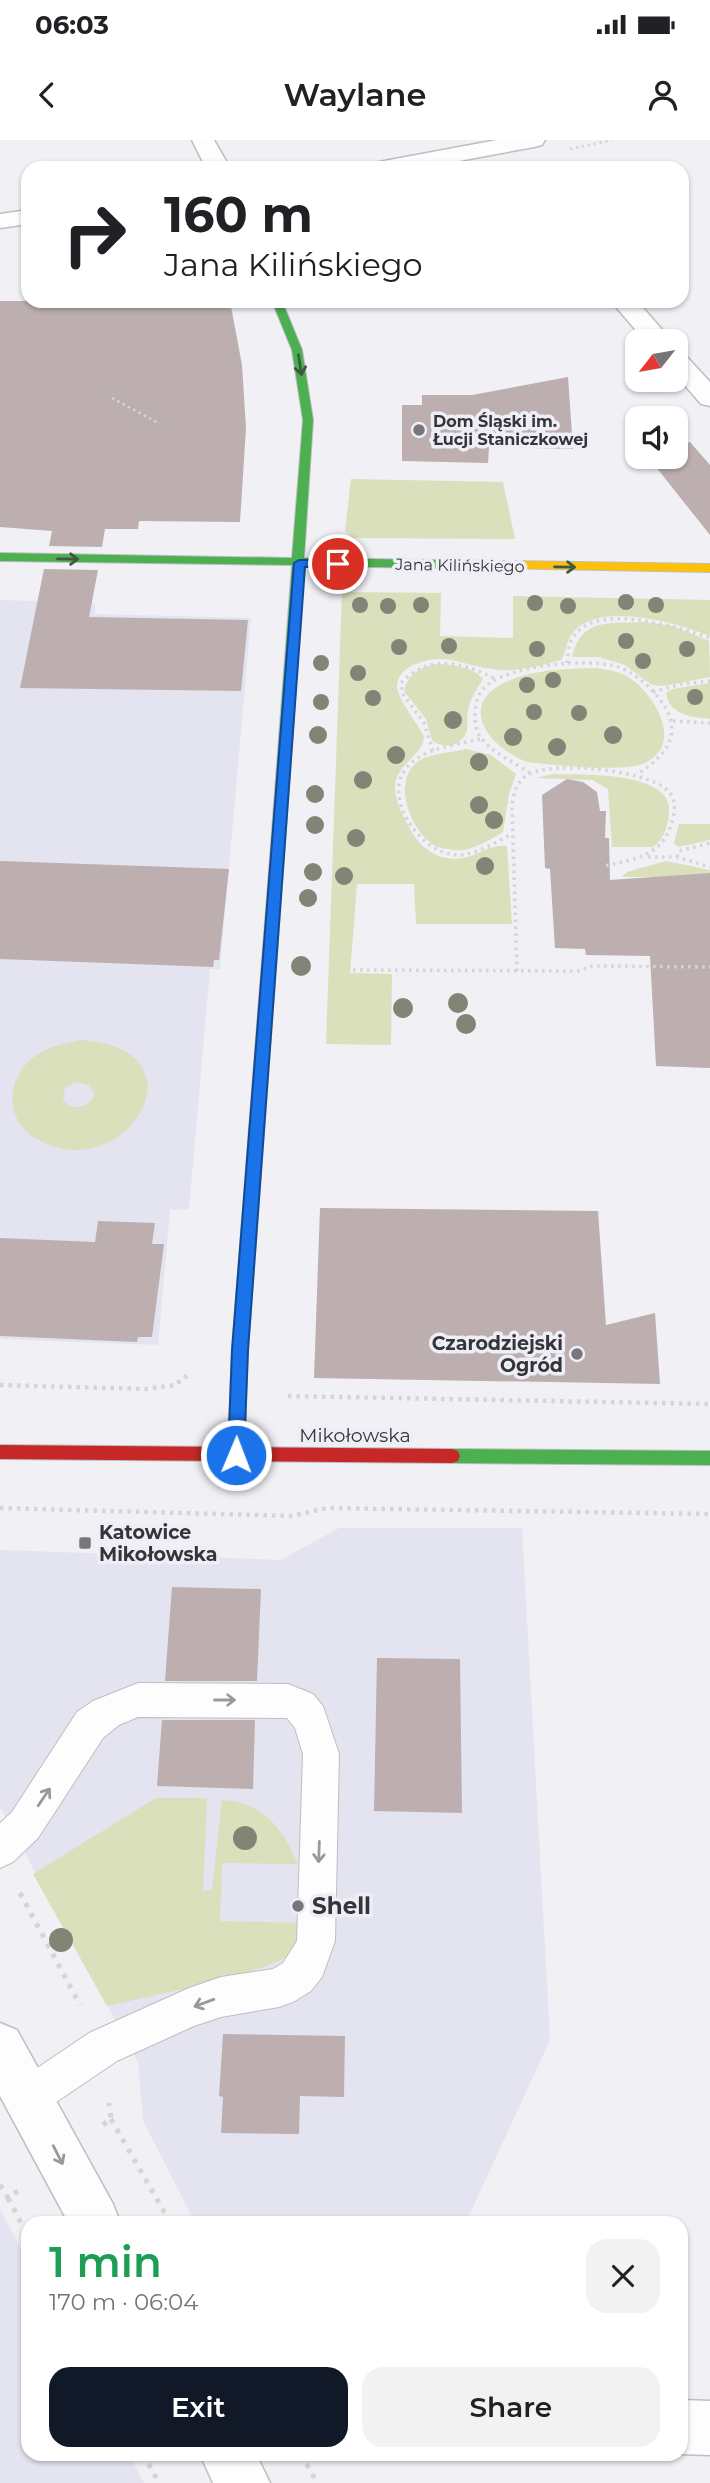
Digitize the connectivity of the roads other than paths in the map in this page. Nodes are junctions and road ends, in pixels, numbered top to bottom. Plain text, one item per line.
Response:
1 (203, 140) edge
2 (534, 140) edge
3 (487, 145) edge
4 (214, 161) edge
5 (415, 161) edge
6 (501, 161) edge
7 (21, 219) edge
8 (0, 221) edge
9 (280, 308) edge
10 (629, 308) edge
11 (648, 329) edge
12 (706, 357) dead end
13 (688, 361) edge
14 (688, 375) edge
15 (710, 398) edge
16 (0, 557) edge
17 (299, 563) junction
18 (710, 568) edge
19 (0, 1452) edge
20 (236, 1455) junction
21 (710, 1458) edge
22 (0, 1849) edge
23 (11, 2075) edge
24 (92, 2216) edge
25 (688, 2427) edge
26 (710, 2428) edge
27 (231, 2461) edge
28 (243, 2483) edge

1 - 4 street
2 - 3 street
3 - 5 street
3 - 6 street
7 - 8 street
9 -> 17 street
10 - 11 street
12 - 13 street
14 - 15 street
16 -> 17 street, Jana Kilińskiego
17 -> 18 street, Jana Kilińskiego
17 - 20 street
19 - 20 street, Mikołowska
20 - 21 street, Mikołowska
22 -> 23 lane
23 -> 24 street
25 - 26 street
27 - 28 street

